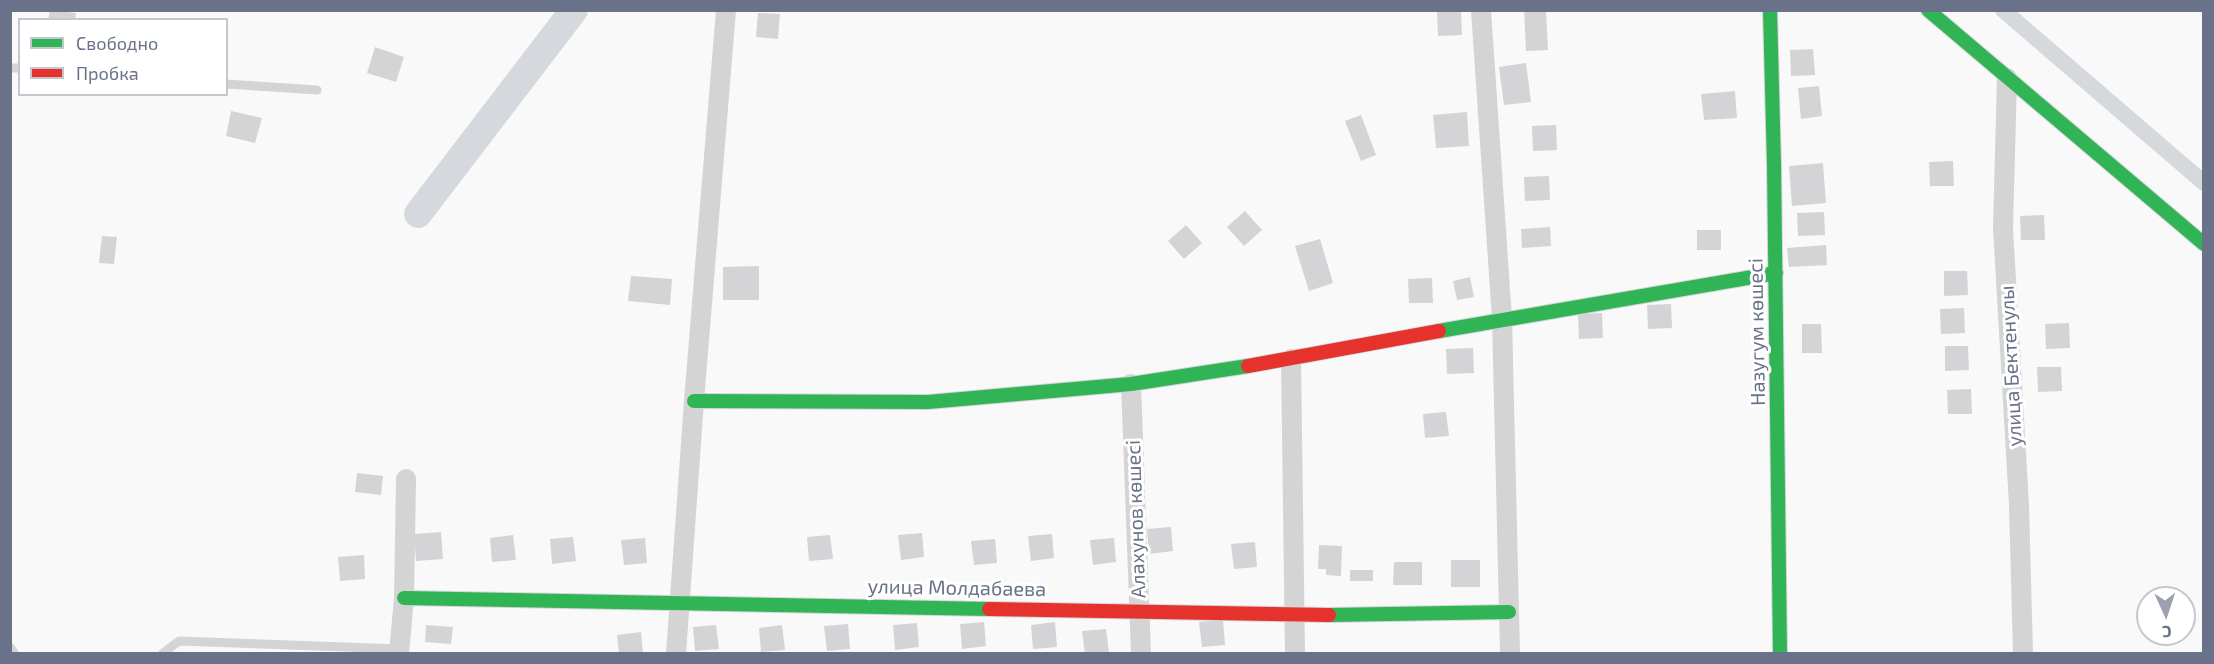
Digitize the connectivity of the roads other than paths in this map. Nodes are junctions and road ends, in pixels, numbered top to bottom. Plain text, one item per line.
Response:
1 (726, 10) edge
2 (1481, 10) edge
3 (1770, 10) edge
4 (1928, 10) edge
5 (2007, 78) junction
6 (228, 84) edge
7 (317, 90) dead end
8 (2204, 244) edge
9 (1776, 273) junction
10 (1503, 319) junction
11 (1291, 359) junction
12 (1131, 384) junction
13 (694, 401) junction
14 (406, 479) dead end
15 (404, 598) junction
16 (680, 603) junction
17 (1140, 611) junction
18 (1509, 612) junction
19 (1295, 615) junction
20 (10, 647) edge
21 (400, 651) edge
22 (15, 654) edge
23 (162, 654) edge
24 (676, 654) edge
25 (1141, 654) edge
26 (1295, 654) edge
27 (1510, 654) edge
28 (1780, 654) edge
29 (2023, 654) edge

1 - 13 street
2 - 10 street
3 - 9 street, Назугум көшесі
4 - 5 street
5 - 8 street
5 - 29 street, улица Бектенулы
6 - 7 lane
9 - 10 street
9 - 28 street, Назугум көшесі
10 - 11 street
10 - 18 street
11 - 12 street
11 - 19 street
12 - 13 street
12 - 17 street, Алахунов көшесі
13 - 16 street
14 - 15 street
15 - 16 street, улица Молдабаева
15 - 21 street
16 - 17 street, улица Молдабаева
16 - 24 street
17 - 19 street, улица Молдабаева
17 - 25 street, Алахунов көшесі
18 - 19 street, улица Молдабаева
18 - 27 street
19 - 26 street
20 - 22 lane
21 - 23 lane

